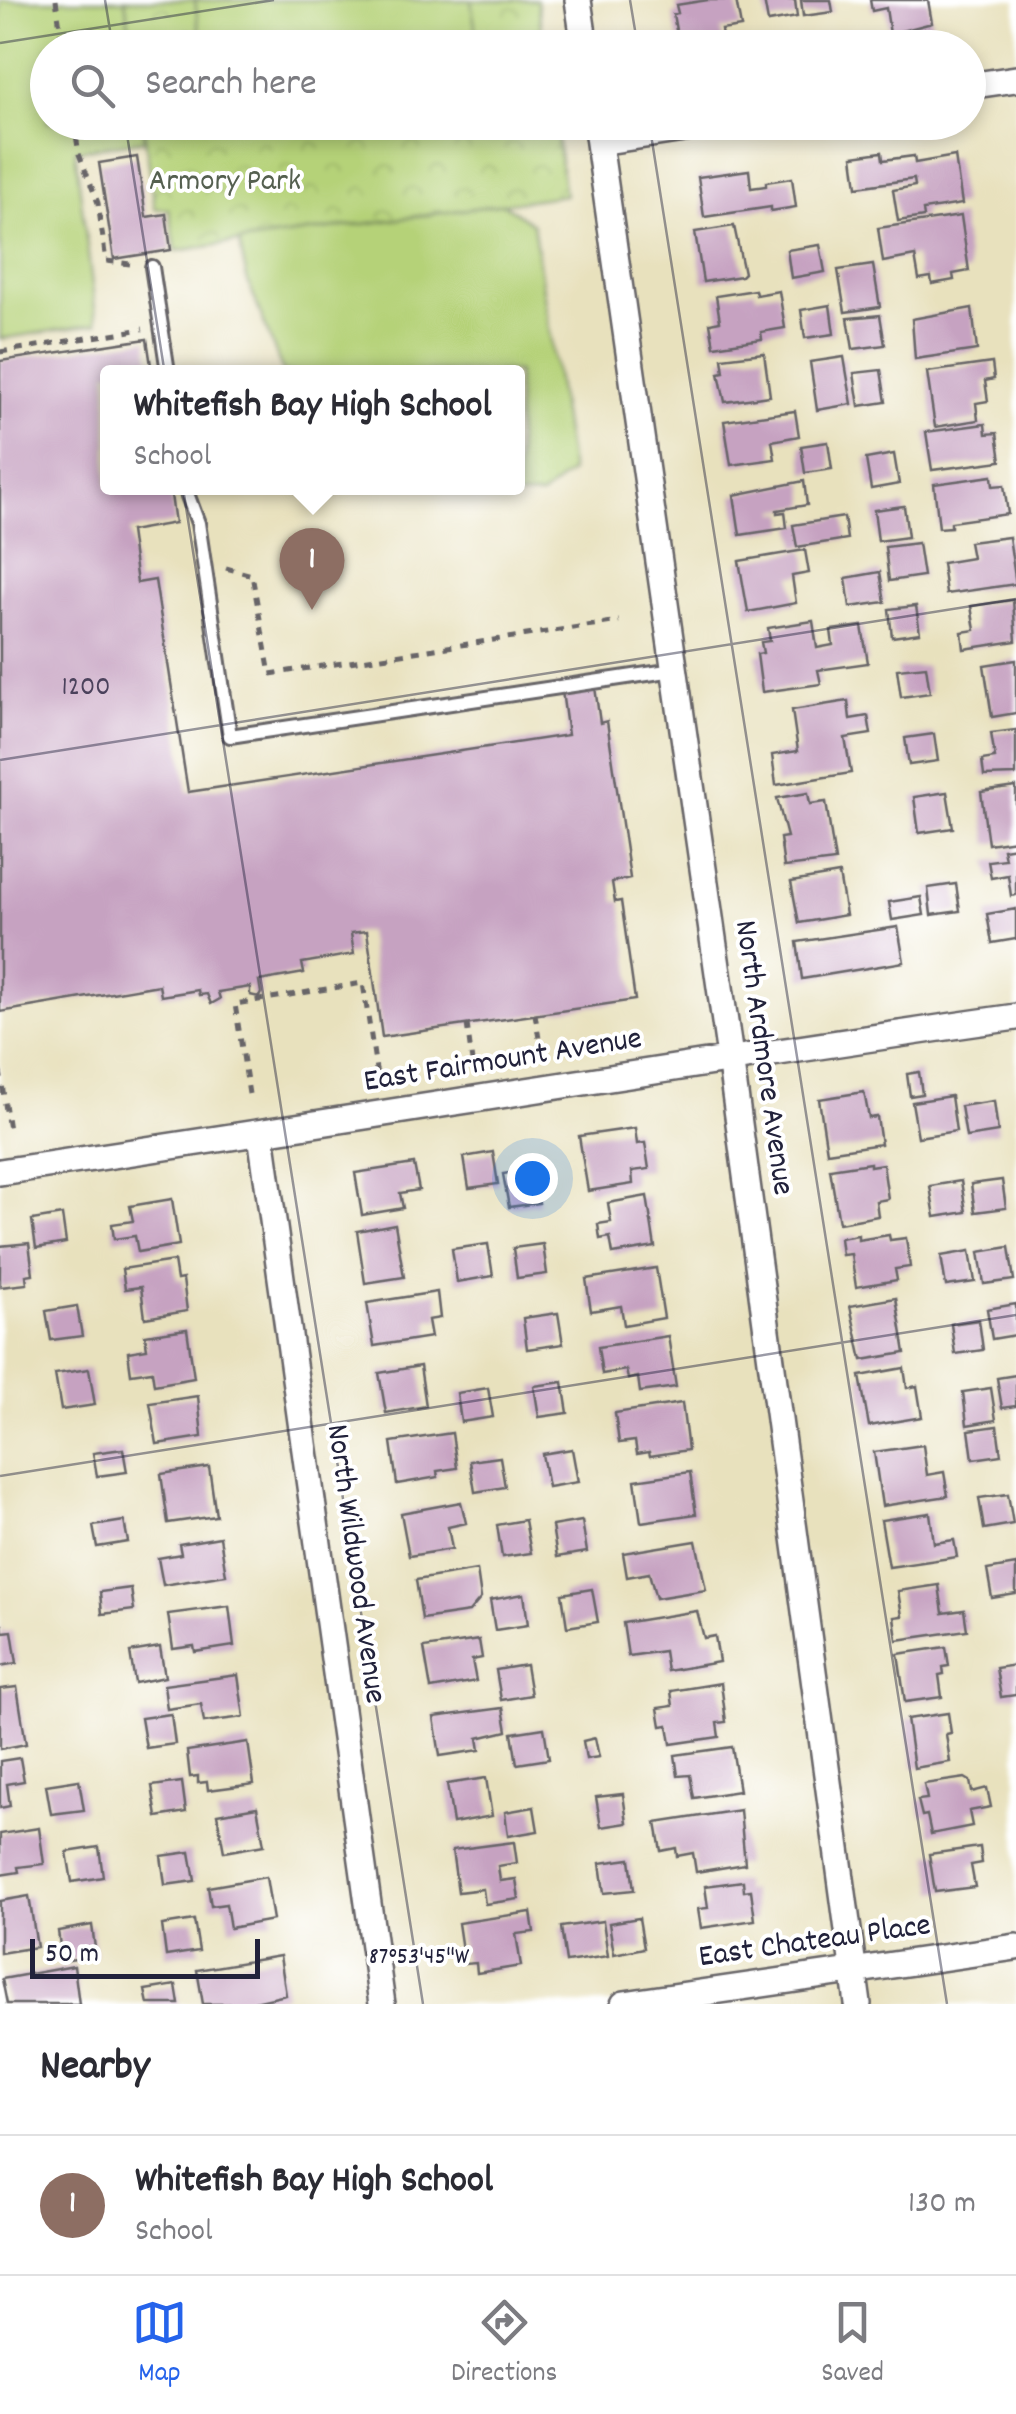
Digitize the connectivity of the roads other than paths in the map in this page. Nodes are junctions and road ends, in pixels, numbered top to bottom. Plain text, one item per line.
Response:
1 (578, 0) edge
2 (582, 30) edge
3 (1016, 79) edge
4 (986, 83) edge
5 (599, 140) edge
6 (152, 268) road end
7 (167, 365) edge
8 (188, 495) edge
9 (674, 670) junction
10 (1016, 1018) edge
11 (730, 1057) junction
12 (262, 1134) junction
13 (0, 1172) edge
14 (1016, 1947) edge
15 (853, 1970) junction
16 (382, 2004) edge
17 (624, 2004) edge
18 (858, 2004) edge

1 - 2 street
3 - 4 street
5 - 9 street, North Ardmore Avenue
6 - 7 lane
8 - 9 lane
9 - 11 street, North Ardmore Avenue
10 - 11 street, East Fairmount Avenue
11 - 12 street, East Fairmount Avenue
11 - 15 street, North Ardmore Avenue
12 - 13 street, East Fairmount Avenue
12 - 16 street, North Wildwood Avenue
14 - 15 street, East Chateau Place
15 - 17 street, East Chateau Place
15 - 18 street, North Ardmore Avenue

